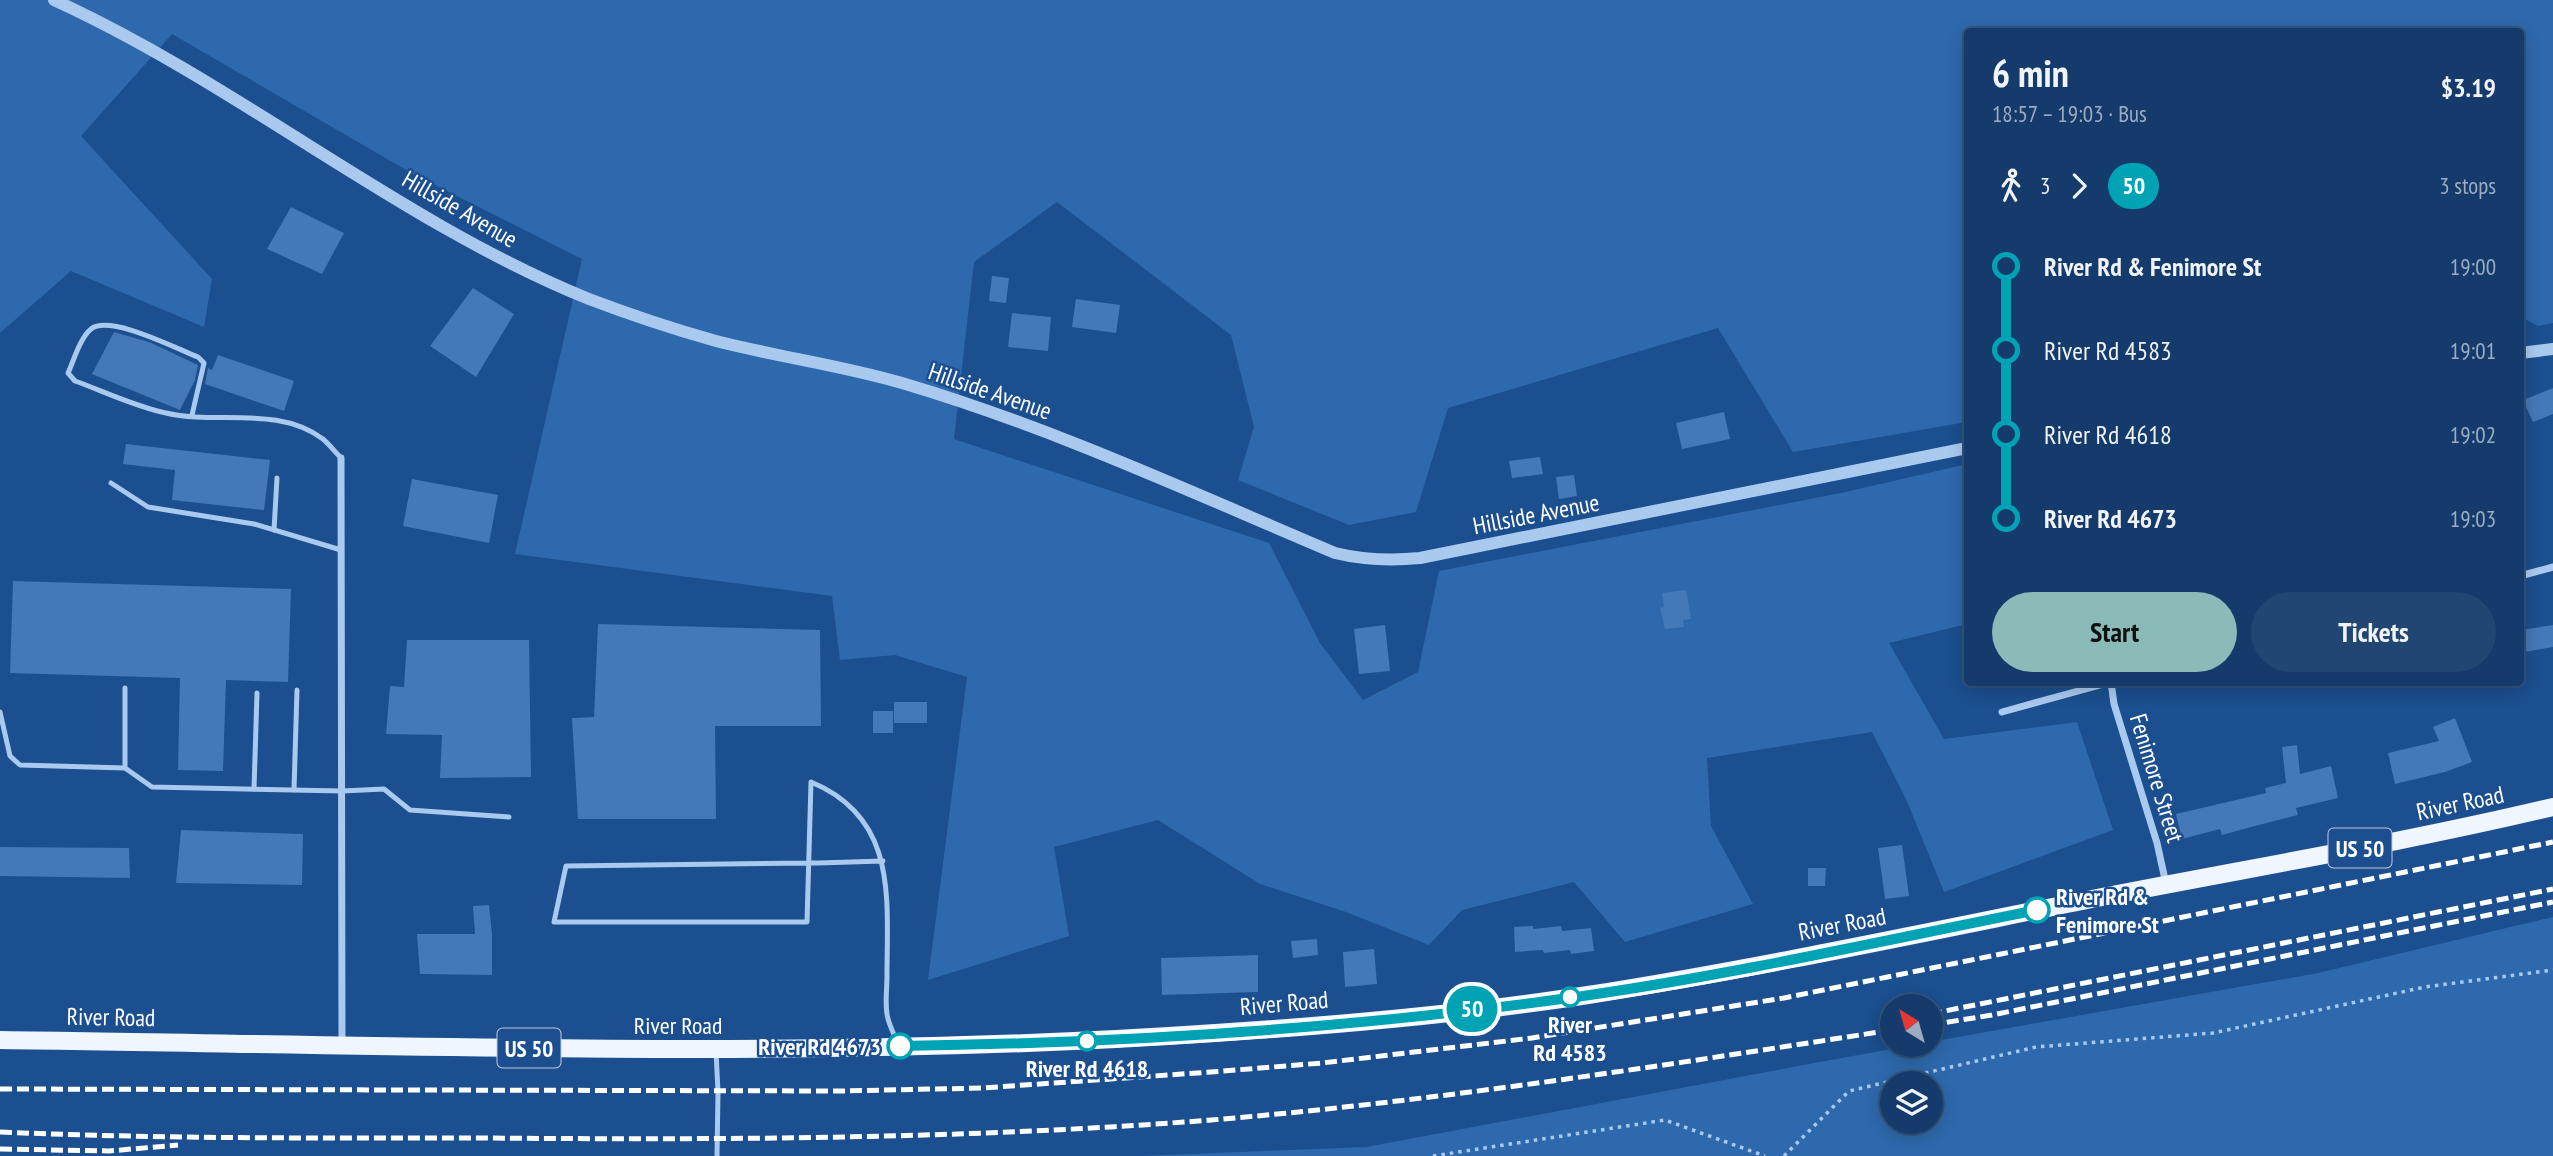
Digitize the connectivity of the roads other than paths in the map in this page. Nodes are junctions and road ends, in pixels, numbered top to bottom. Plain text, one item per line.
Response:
1 (54, 0) edge
2 (2553, 349) edge
3 (2524, 353) edge
4 (192, 415) junction
5 (1964, 450) edge
6 (341, 458) joint
7 (277, 478) dead end
8 (111, 483) dead end
9 (274, 530) junction
10 (341, 550) junction
11 (2553, 567) edge
12 (2524, 575) edge
13 (2096, 686) edge
14 (2112, 686) edge
15 (125, 688) dead end
16 (297, 690) dead end
17 (257, 693) dead end
18 (0, 712) edge
19 (2002, 712) dead end
20 (125, 768) junction
21 (254, 789) junction
22 (294, 790) junction
23 (342, 791) junction
24 (2553, 807) edge
25 (509, 817) dead end
26 (883, 861) junction
27 (810, 863) junction
28 (2166, 884) junction
29 (0, 1040) edge
30 (342, 1044) junction
31 (900, 1046) junction
32 (716, 1050) junction
33 (717, 1156) edge

1 - 5 street, Hillside Avenue
2 - 3 street
4 - 4 lane
4 - 6 lane
6 - 10 street
7 - 9 lane
8 - 9 lane
9 - 10 lane
10 - 23 street
11 - 12 street
13 - 19 street
14 - 28 street, Fenimore Street
15 - 20 lane
16 - 22 lane
17 - 21 lane
18 - 20 lane
20 - 21 lane
21 - 22 lane
22 - 23 lane
23 - 25 lane
23 - 30 street
24 - 28 main road, River Road / US 50
26 - 27 lane
26 - 27 lane
26 - 31 lane
27 - 27 lane
28 - 31 main road, River Road / US 50
29 - 30 main road, River Road / US 50
30 - 32 main road, River Road / US 50
31 - 32 main road, River Road / US 50
32 - 33 lane

